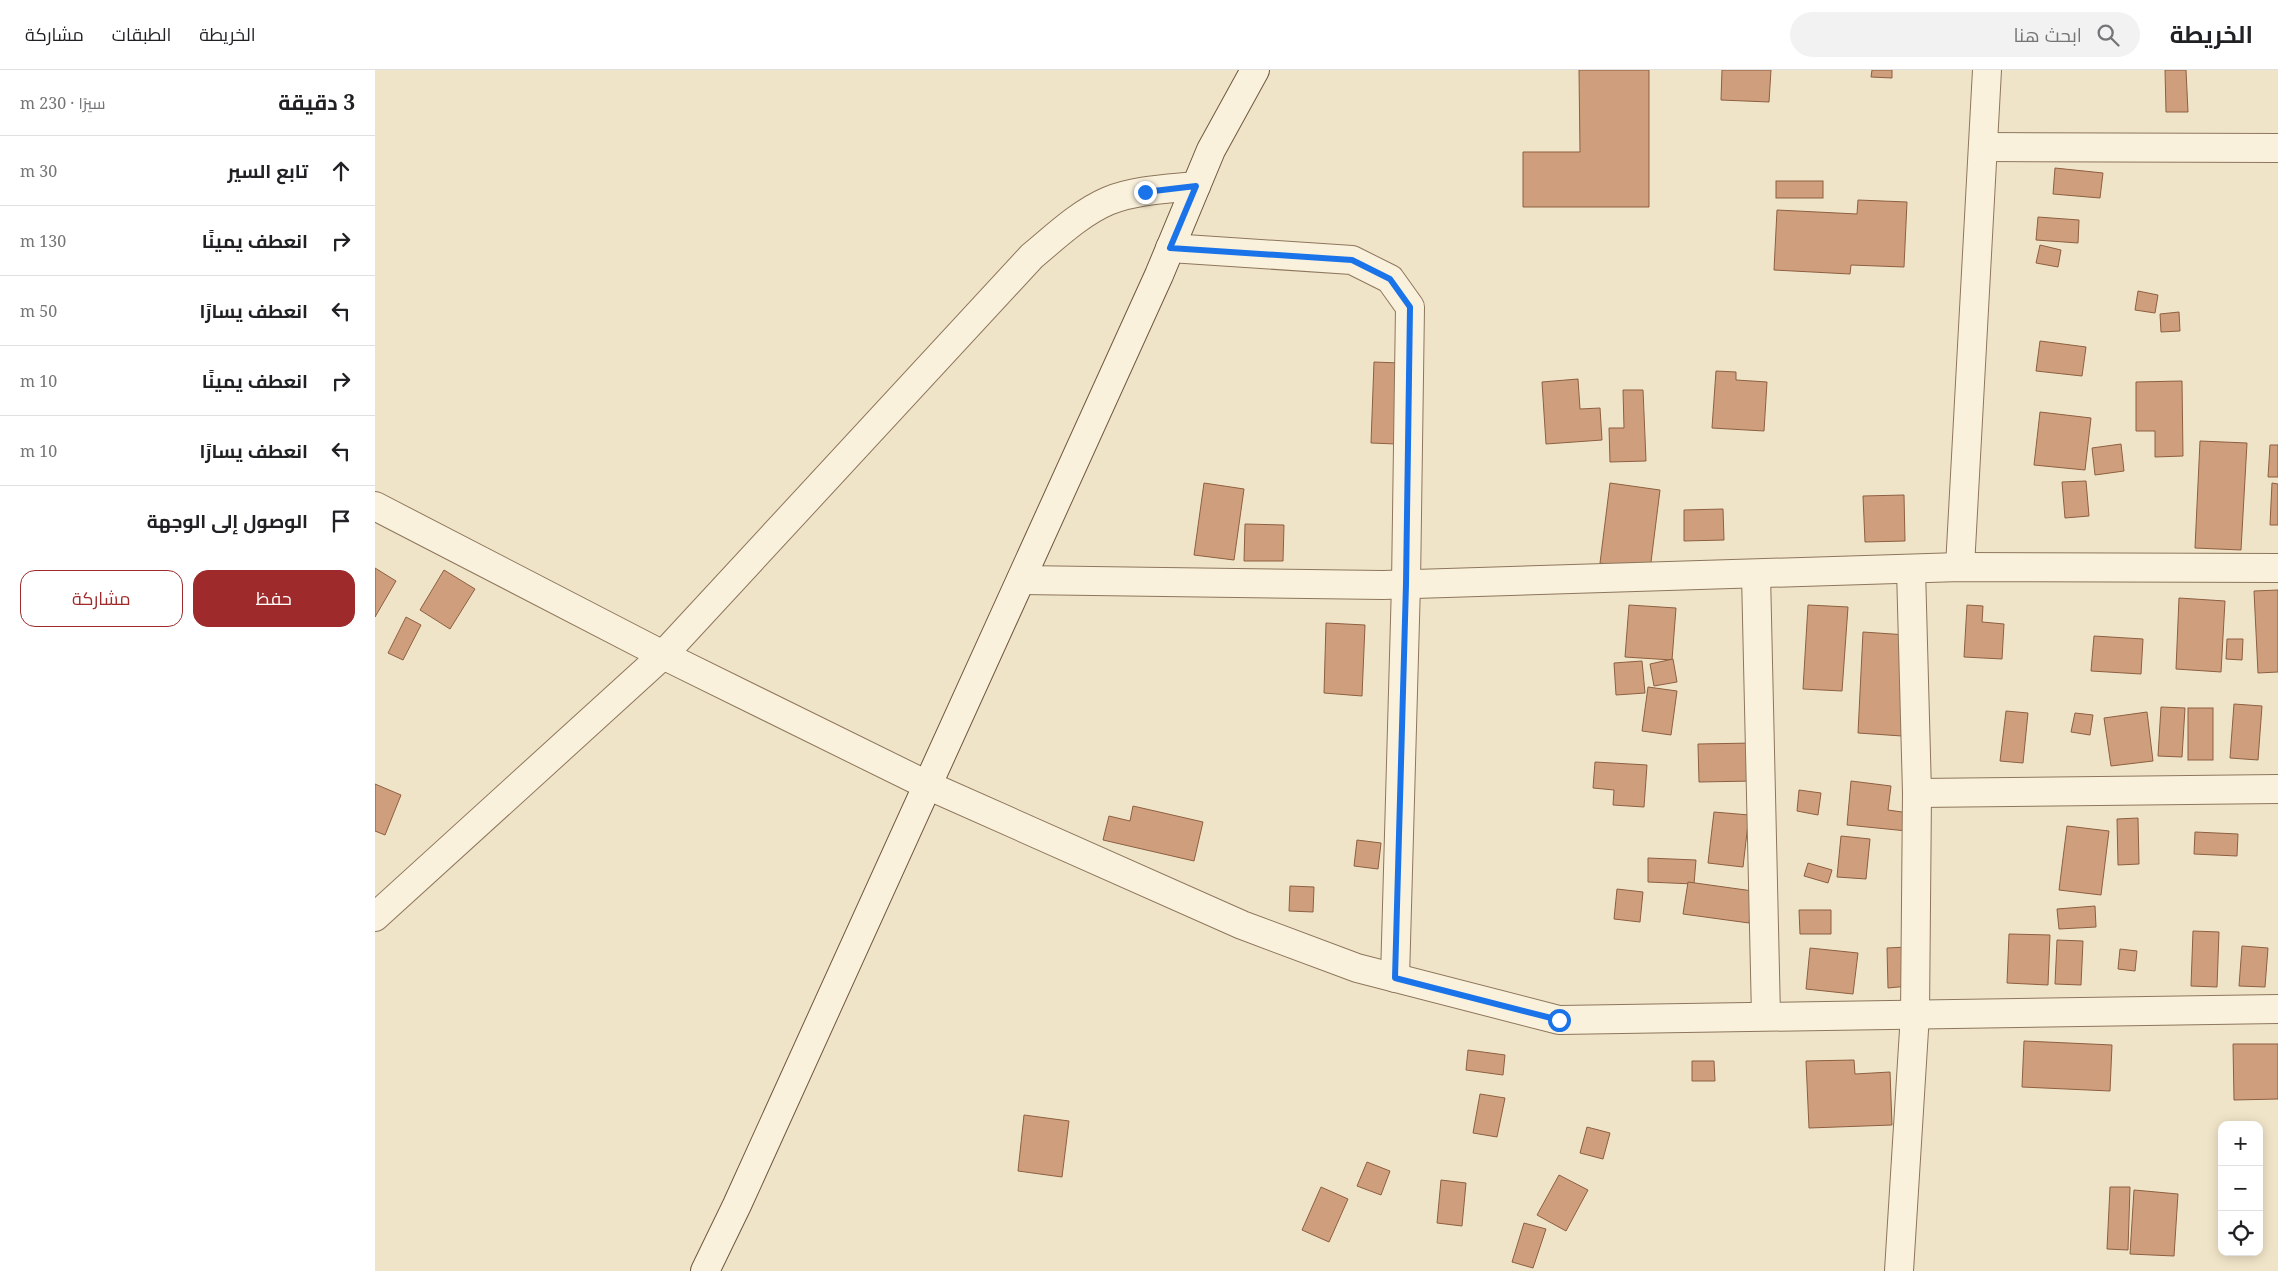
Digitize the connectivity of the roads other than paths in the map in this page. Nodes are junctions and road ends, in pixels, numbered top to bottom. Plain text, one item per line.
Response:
1 (1255, 70) edge
2 (1987, 70) edge
3 (1983, 147) junction
4 (2278, 148) edge
5 (1196, 186) junction
6 (1170, 248) junction
7 (375, 506) edge
8 (1960, 567) junction
9 (2278, 568) edge
10 (1911, 569) junction
11 (1756, 574) junction
12 (1021, 580) junction
13 (1406, 584) junction
14 (663, 655) junction
15 (927, 785) junction
16 (2278, 789) edge
17 (1917, 794) junction
18 (375, 917) edge
19 (1395, 978) junction
20 (2278, 1009) edge
21 (1915, 1014) junction
22 (1766, 1016) junction
23 (705, 1271) edge
24 (1899, 1271) edge

1 - 5 street
2 - 3 street
3 - 4 street
3 - 8 street
5 - 6 street
5 - 14 street
6 - 12 street
6 - 13 street
7 - 14 street
8 - 9 street
8 - 10 street
10 - 11 street
10 - 17 street
11 - 13 street
11 - 22 street
12 - 13 street
12 - 15 street
13 - 19 street
14 - 15 street
14 - 18 street
15 - 19 street
15 - 23 street
16 - 17 street
17 - 21 street
19 - 22 street
20 - 21 street
21 - 22 street
21 - 24 street

